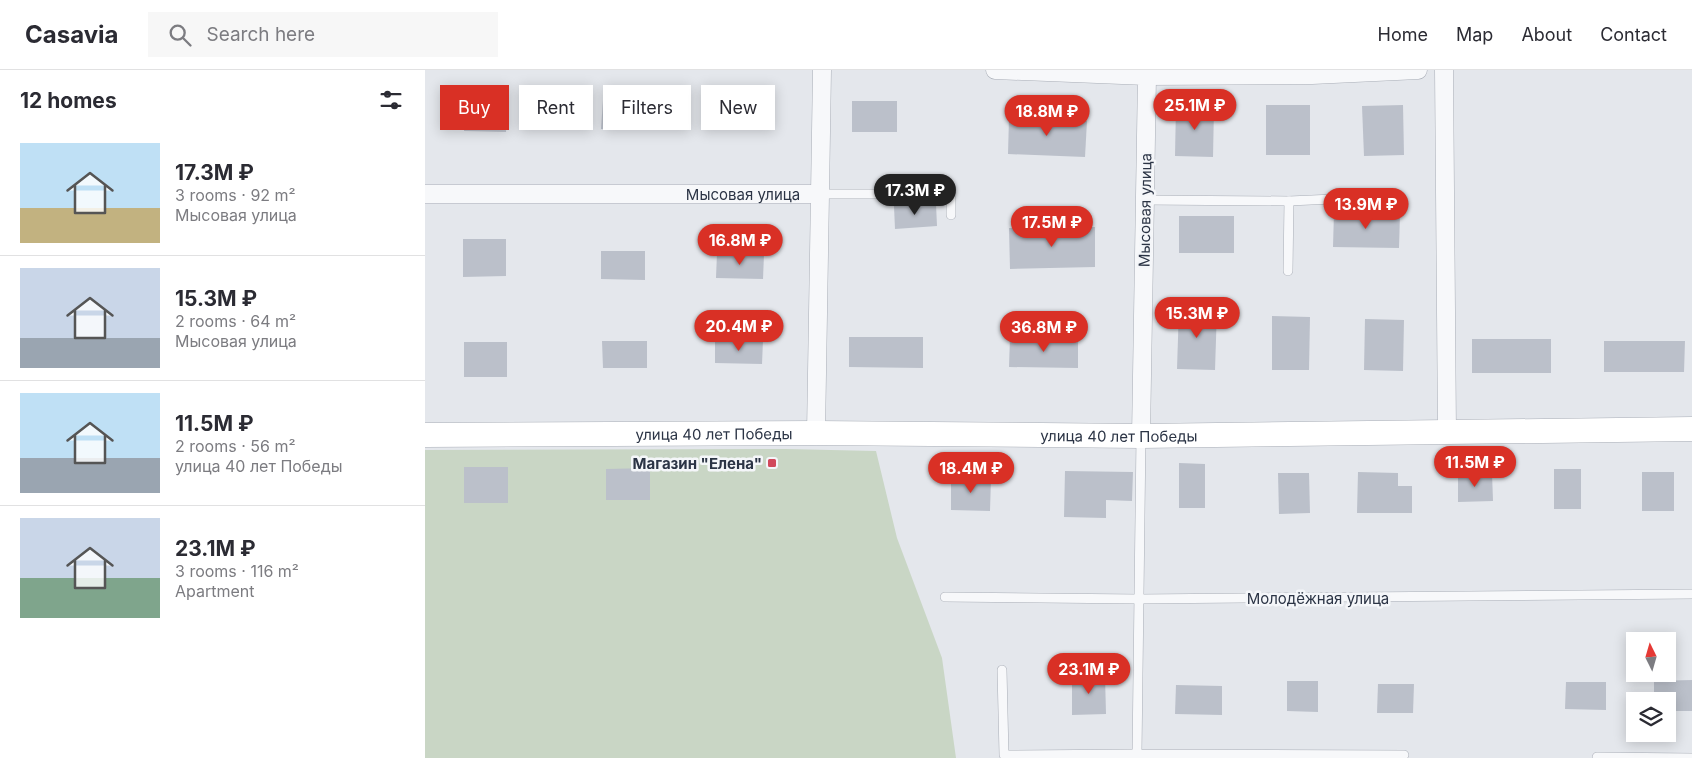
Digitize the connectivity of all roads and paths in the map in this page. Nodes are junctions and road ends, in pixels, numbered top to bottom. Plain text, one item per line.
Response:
1 (822, 70) edge
2 (995, 70) edge
3 (1418, 70) edge
4 (1444, 70) edge
5 (1147, 76) junction
6 (425, 194) edge
7 (820, 194) junction
8 (1355, 198) dead end
9 (1145, 200) junction
10 (1289, 201) junction
11 (951, 215) dead end
12 (1288, 270) dead end
13 (1692, 429) edge
14 (1447, 432) junction
15 (816, 434) junction
16 (425, 435) edge
17 (1141, 436) junction
18 (1692, 594) edge
19 (945, 597) dead end
20 (1139, 599) junction
21 (1002, 670) dead end
22 (1137, 754) junction
23 (1404, 754) dead end
24 (1597, 757) edge
25 (1692, 758) edge

1 - 7 street
2 - 5 street
3 - 5 street
4 - 14 street
5 - 9 street, Мысовая улица
6 - 7 street, Мысовая улица
7 - 11 lane
7 - 15 street, Мысовая улица
8 - 10 lane
9 - 10 lane
9 - 17 street, Мысовая улица
10 - 12 lane
13 - 14 street, улица 40 лет Победы
14 - 17 street, улица 40 лет Победы
15 - 16 street, улица 40 лет Победы
15 - 17 street, улица 40 лет Победы
17 - 20 lane
18 - 20 lane, Молодёжная улица
19 - 20 lane, Молодёжная улица
20 - 22 lane
21 - 22 lane
22 - 23 lane
24 - 25 lane

